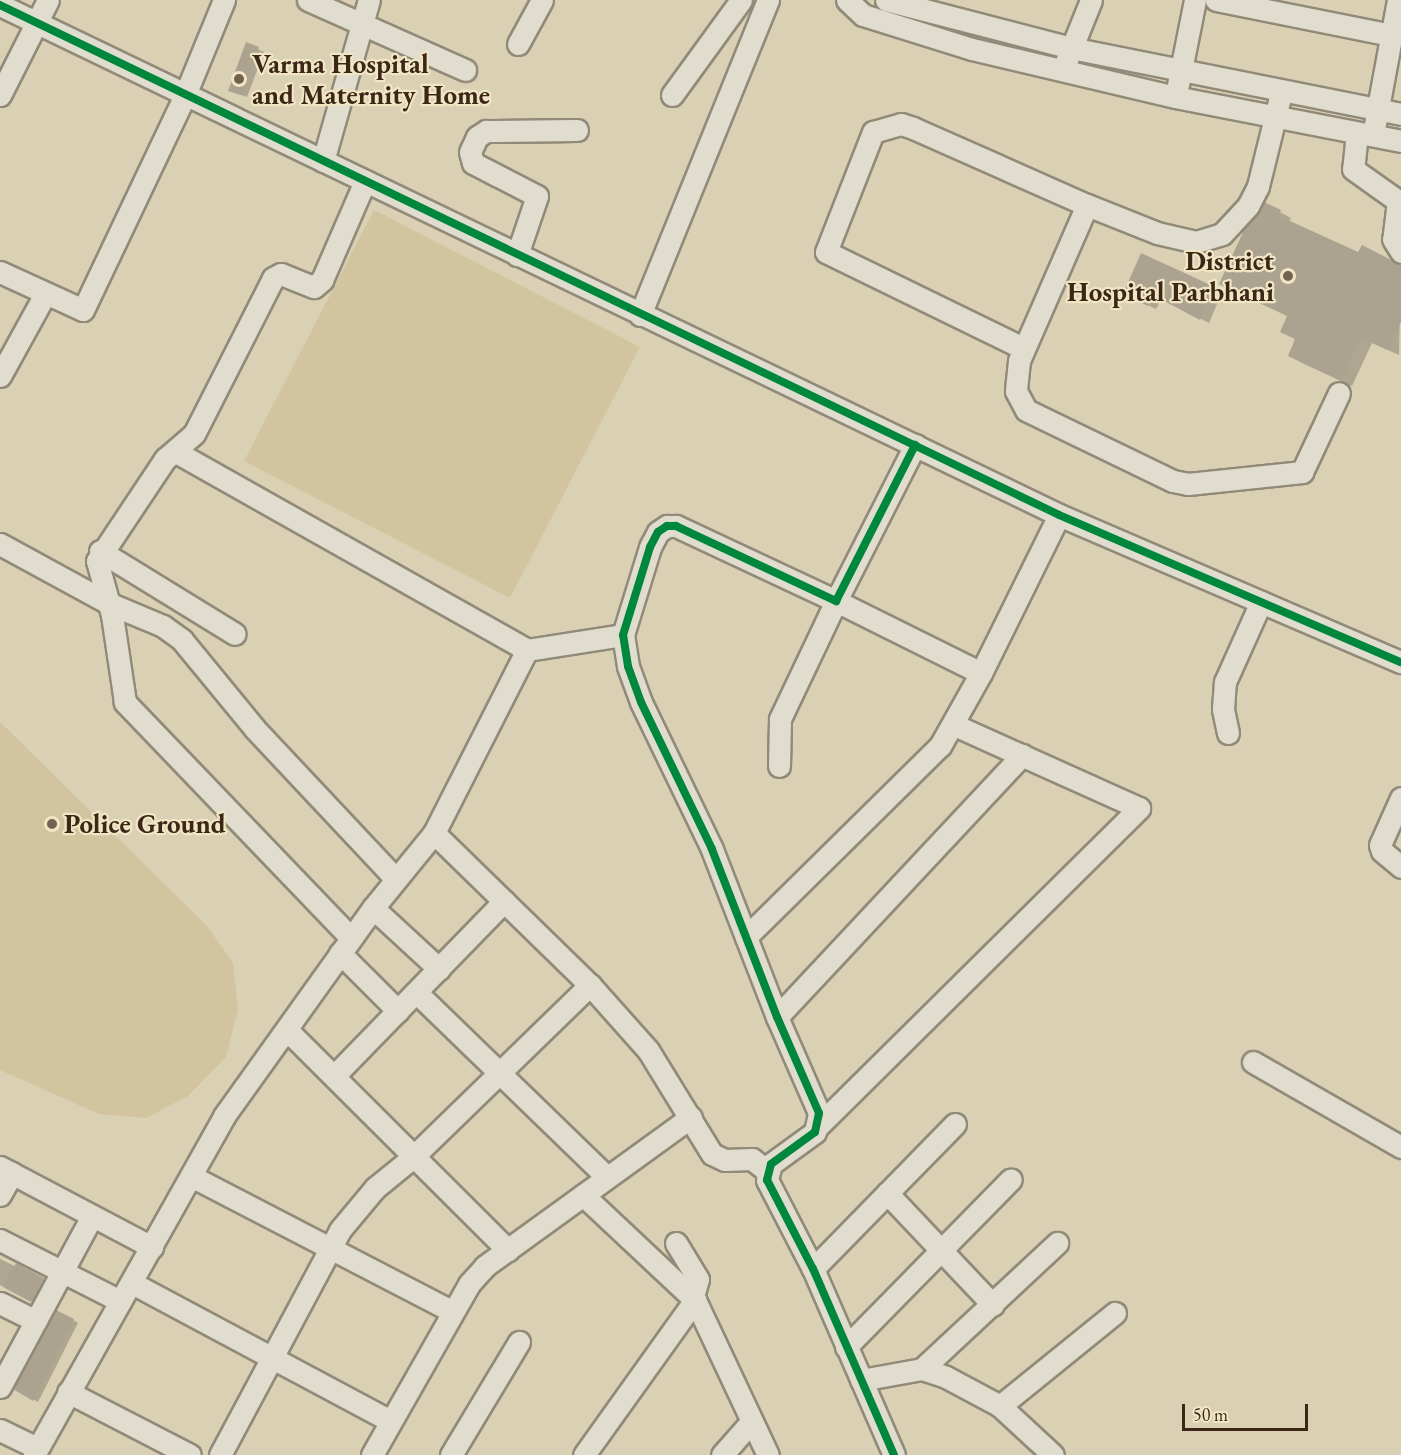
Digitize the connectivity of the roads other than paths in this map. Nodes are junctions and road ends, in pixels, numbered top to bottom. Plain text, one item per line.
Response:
1 (48, 0) edge
2 (224, 0) edge
3 (308, 0) edge
4 (369, 0) edge
5 (542, 0) edge
6 (743, 0) edge
7 (847, 0) edge
8 (886, 0) edge
9 (1091, 0) edge
10 (1195, 0) edge
11 (1216, 0) edge
12 (1398, 0) edge
13 (766, 5) edge
14 (0, 6) edge
15 (866, 8) edge
16 (36, 23) junction
17 (979, 24) junction
18 (362, 26) junction
19 (1391, 35) junction
20 (518, 44) dead end
21 (1071, 48) junction
22 (972, 49) junction
23 (465, 70) dead end
24 (1063, 71) junction
25 (1181, 72) junction
26 (1281, 93) junction
27 (0, 95) edge
28 (185, 95) junction
29 (672, 95) dead end
30 (1175, 97) junction
31 (1378, 110) junction
32 (1401, 114) edge
33 (1277, 118) junction
34 (577, 130) dead end
35 (1364, 134) junction
36 (1401, 141) edge
37 (323, 161) junction
38 (365, 181) junction
39 (1087, 205) junction
40 (1401, 252) edge
41 (517, 255) junction
42 (0, 272) edge
43 (45, 294) junction
44 (640, 315) junction
45 (1023, 348) junction
46 (0, 376) edge
47 (1339, 393) dead end
48 (915, 445) junction
49 (176, 452) junction
50 (1059, 515) junction
51 (0, 544) edge
52 (100, 551) junction
53 (836, 600) junction
54 (1261, 602) junction
55 (108, 603) junction
56 (235, 634) dead end
57 (623, 635) junction
58 (527, 650) junction
59 (1401, 662) edge
60 (981, 673) junction
61 (954, 725) junction
62 (1228, 733) dead end
63 (1022, 755) junction
64 (779, 766) dead end
65 (1401, 798) edge
66 (434, 833) junction
67 (1401, 867) edge
68 (395, 878) junction
69 (504, 901) junction
70 (373, 908) junction
71 (746, 937) junction
72 (346, 946) junction
73 (439, 969) junction
74 (590, 985) junction
75 (417, 993) junction
76 (398, 1011) junction
77 (777, 1017) junction
78 (287, 1030) junction
79 (1253, 1062) dead end
80 (501, 1074) junction
81 (334, 1076) junction
82 (691, 1117) junction
83 (955, 1124) dead end
84 (818, 1126) junction
85 (1401, 1147) edge
86 (413, 1157) junction
87 (6, 1170) edge
88 (766, 1171) junction
89 (191, 1176) junction
90 (608, 1177) junction
91 (1011, 1179) dead end
92 (887, 1193) junction
93 (0, 1195) edge
94 (583, 1195) junction
95 (92, 1216) junction
96 (0, 1240) edge
97 (676, 1243) dead end
98 (1057, 1243) dead end
99 (152, 1247) junction
100 (328, 1247) junction
101 (508, 1250) junction
102 (942, 1250) junction
103 (813, 1269) junction
104 (63, 1271) junction
105 (132, 1282) junction
106 (694, 1299) junction
107 (120, 1300) junction
108 (0, 1303) edge
109 (993, 1305) junction
110 (453, 1312) junction
111 (1115, 1313) dead end
112 (36, 1321) junction
113 (519, 1342) dead end
114 (846, 1347) junction
115 (273, 1358) junction
116 (922, 1369) junction
117 (2, 1377) edge
118 (861, 1380) junction
119 (68, 1392) junction
120 (1000, 1406) junction
121 (390, 1421) junction
122 (752, 1421) junction
123 (0, 1431) edge
124 (1029, 1433) junction
125 (36, 1452) edge
126 (189, 1455) edge
127 (220, 1455) edge
128 (372, 1455) edge
129 (451, 1455) edge
130 (584, 1455) edge
131 (722, 1455) edge
132 (768, 1455) edge
133 (894, 1455) edge
134 (1036, 1455) edge
135 (1053, 1455) edge

1 - 16 street
2 - 28 street
3 - 18 street
4 - 18 street
5 - 20 street
6 - 13 street
6 - 29 street
7 - 15 street
8 - 17 street
9 - 21 street
10 - 25 street
11 - 19 street
12 - 19 street
13 - 44 street
14 - 16 street
15 - 22 street
16 - 27 street
16 - 28 street
17 - 21 street
17 - 22 street
18 - 23 street
18 - 37 street
19 - 31 street
21 - 24 street
21 - 25 street
22 - 24 street
24 - 30 street
25 - 26 street
25 - 30 street
26 - 31 street
26 - 33 street
28 - 37 street
28 - 43 street
30 - 33 street
31 - 32 street
31 - 35 street
33 - 35 street
33 - 39 street
34 - 41 street
35 - 36 street
35 - 40 street
37 - 38 street
38 - 41 street
38 - 49 street
39 - 45 street
39 - 45 street
41 - 44 street
42 - 43 street
43 - 46 street
44 - 48 street
45 - 47 street
48 - 50 street
48 - 53 street
49 - 52 street
49 - 58 street
50 - 54 street
50 - 60 street
51 - 55 street
52 - 55 street
52 - 56 street
53 - 57 street
53 - 60 street
53 - 64 street
54 - 59 street
54 - 62 street
55 - 68 street
55 - 72 street
57 - 58 street
57 - 71 street
58 - 66 street
60 - 61 street
61 - 63 street
61 - 71 street
63 - 77 street
63 - 84 street
65 - 67 street
66 - 68 street
66 - 69 street
68 - 70 street
69 - 73 street
69 - 74 street
70 - 72 street
70 - 73 street
71 - 77 street
72 - 76 street
72 - 78 street
73 - 75 street
74 - 80 street
74 - 82 street
75 - 76 street
75 - 80 street
76 - 81 street
77 - 84 street
78 - 81 street
78 - 89 street
79 - 85 street
80 - 86 street
80 - 90 street
81 - 86 street
82 - 88 street
82 - 90 street
83 - 92 street
84 - 88 street
86 - 100 street
86 - 101 street
87 - 93 street
87 - 95 street
88 - 103 street
89 - 99 street
89 - 100 street
90 - 94 street
91 - 102 street
92 - 102 street
92 - 103 street
94 - 101 street
94 - 106 street
95 - 99 street
95 - 104 street
96 - 104 street
97 - 106 street
98 - 109 street
99 - 105 street
100 - 110 street
100 - 115 street
101 - 110 street
102 - 109 street
102 - 114 street
103 - 114 street
104 - 107 street
104 - 112 street
105 - 107 street
105 - 115 street
106 - 122 street
106 - 130 street
107 - 119 street
108 - 112 street
109 - 116 street
110 - 121 street
111 - 120 street
112 - 117 street
113 - 129 street
114 - 118 street
115 - 121 street
115 - 127 street
116 - 118 street
116 - 120 street
118 - 133 street
119 - 125 street
119 - 126 street
120 - 124 street
121 - 128 street
122 - 131 street
122 - 132 street
123 - 125 street
124 - 134 street
124 - 135 street

